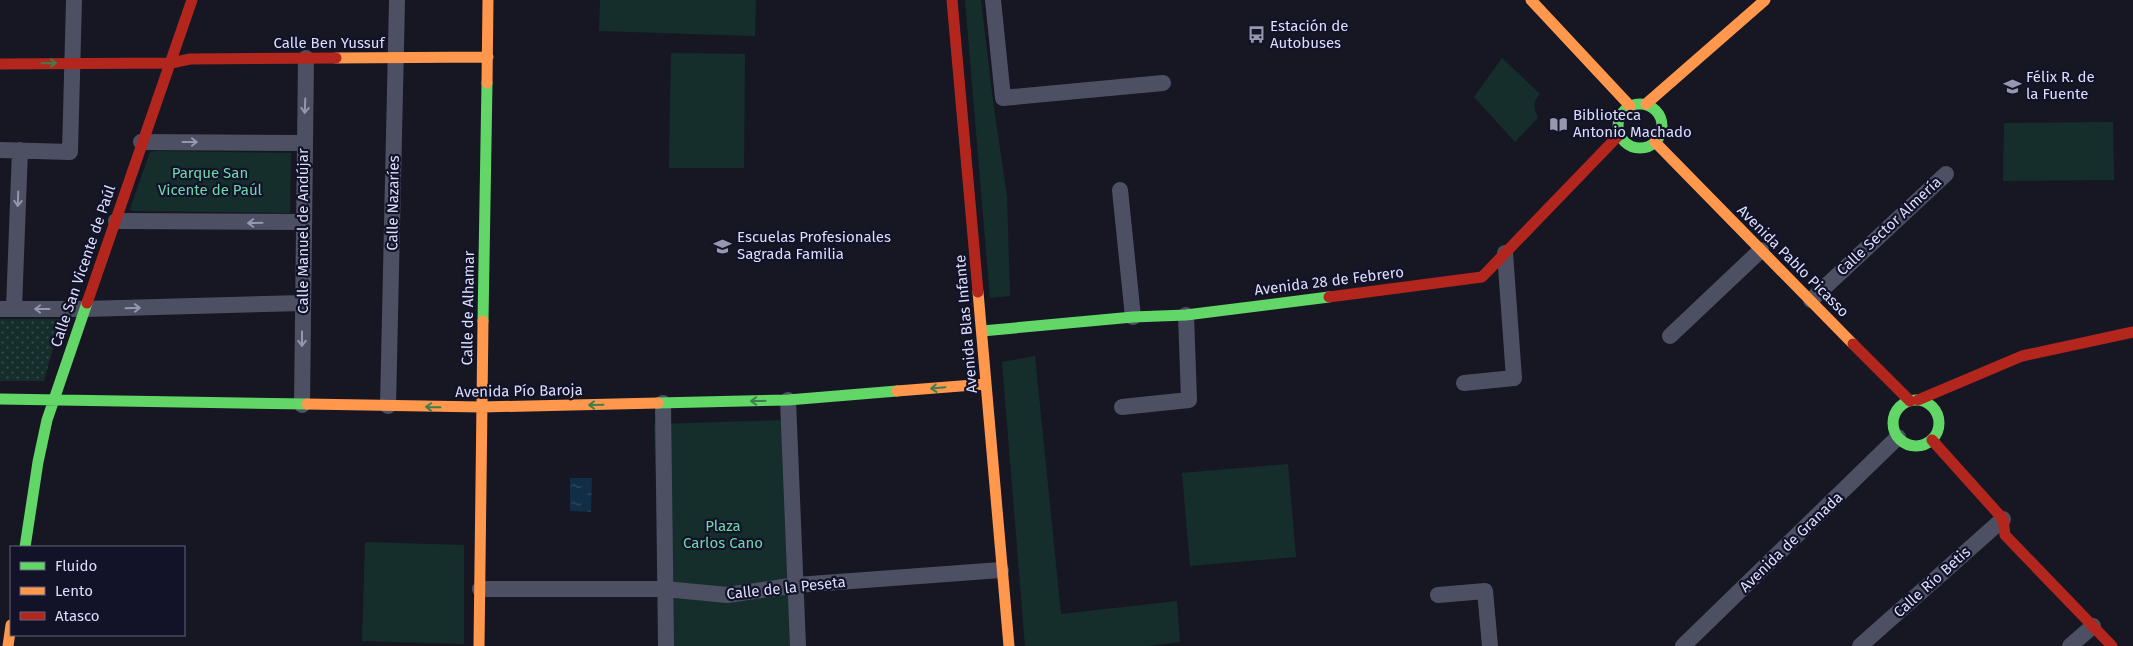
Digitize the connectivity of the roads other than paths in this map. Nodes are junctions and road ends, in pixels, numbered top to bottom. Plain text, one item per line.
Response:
1 (74, 0) edge
2 (192, 0) edge
3 (397, 0) edge
4 (488, 0) edge
5 (952, 0) edge
6 (993, 0) edge
7 (1531, 0) edge
8 (1765, 0) edge
9 (488, 57) junction
10 (306, 58) junction
11 (396, 58) junction
12 (72, 63) junction
13 (171, 63) junction
14 (0, 64) edge
15 (1163, 83) dead end
16 (1633, 101) junction
17 (1620, 134) junction
18 (141, 142) junction
19 (1655, 142) junction
20 (304, 143) junction
21 (0, 150) edge
22 (20, 150) junction
23 (1946, 174) dead end
24 (1120, 190) dead end
25 (116, 221) junction
26 (303, 222) junction
27 (1761, 250) junction
28 (1505, 253) junction
29 (1811, 300) junction
30 (302, 303) junction
31 (7, 308) edge
32 (84, 309) junction
33 (1186, 315) junction
34 (1132, 317) junction
35 (982, 331) junction
36 (2133, 332) edge
37 (1670, 336) dead end
38 (1464, 383) dead end
39 (986, 384) junction
40 (0, 399) edge
41 (52, 400) junction
42 (788, 400) junction
43 (1914, 400) junction
44 (662, 403) junction
45 (302, 405) junction
46 (388, 406) junction
47 (1122, 407) dead end
48 (482, 408) junction
49 (1898, 437) junction
50 (1932, 440) junction
51 (2003, 518) junction
52 (25, 546) edge
53 (1001, 570) junction
54 (796, 585) junction
55 (480, 589) junction
56 (665, 590) junction
57 (1438, 595) dead end
58 (2093, 626) junction
59 (10, 632) edge
60 (8, 646) edge
61 (479, 646) edge
62 (666, 646) edge
63 (798, 646) edge
64 (1009, 646) edge
65 (1490, 646) edge
66 (1683, 646) edge
67 (1860, 646) edge
68 (2070, 646) edge
69 (2112, 646) edge

1 - 12 street
2 - 13 street, Calle San Vicente de Paúl
3 - 11 street, Calle Nazaríes
4 - 9 street, Calle de Alhamar
5 - 35 street, Avenida Blas Infante
6 - 15 street
7 - 16 street
8 - 16 street
9 - 11 street, Calle Ben Yussuf
9 - 48 street, Calle de Alhamar
10 - 11 street, Calle Ben Yussuf
10 - 13 street, Calle Ben Yussuf
10 -> 20 street, Calle Manuel de Andújar
11 - 46 street, Calle Nazaríes
12 - 13 street, Calle Ben Yussuf
14 -> 12 street, Calle Ben Yussuf
12 - 22 street
13 - 18 street, Calle San Vicente de Paúl
16 - 17 street
16 - 19 street
17 - 19 street
17 - 28 street, Avenida 28 de Febrero
18 -> 20 street
18 - 25 street, Calle San Vicente de Paúl
19 - 27 street, Avenida Pablo Picasso
20 - 26 street, Calle Manuel de Andújar
21 - 22 street
22 -> 31 street
23 - 29 street, Calle Sector Almería
24 - 34 street
26 -> 25 street
25 - 32 street, Calle San Vicente de Paúl
26 - 30 street, Calle Manuel de Andújar
27 - 29 street, Avenida Pablo Picasso
27 - 37 street
28 - 33 street, Avenida 28 de Febrero
28 - 38 street
29 - 43 street, Avenida Pablo Picasso
32 -> 30 street
30 -> 45 street, Calle Manuel de Andújar
32 -> 31 street
32 - 41 street, Calle San Vicente de Paúl
33 - 34 street, Avenida 28 de Febrero
33 - 47 street
34 - 35 street, Avenida 28 de Febrero
35 - 39 street, Avenida Blas Infante
36 - 43 street
39 -> 42 street, Avenida Pío Baroja
39 - 53 street, Avenida Blas Infante
40 - 41 street, Avenida Pío Baroja
41 - 45 street, Avenida Pío Baroja
41 - 52 street, Calle San Vicente de Paúl
42 -> 44 street, Avenida Pío Baroja
42 - 54 street
43 - 49 street
43 - 50 street
44 -> 48 street, Avenida Pío Baroja
44 - 56 street
45 - 46 street, Avenida Pío Baroja
48 -> 46 street, Avenida Pío Baroja
48 - 55 street, Calle de Alhamar
49 - 50 street
49 - 66 street, Avenida de Granada
50 - 51 street
51 - 58 street
51 - 67 street, Calle Río Betis
53 - 54 street, Calle de la Peseta
53 - 64 street, Avenida Blas Infante
54 - 56 street, Calle de la Peseta
54 - 63 street
55 - 56 street, Calle de la Peseta
55 - 61 street, Calle de Alhamar
56 - 62 street
57 - 65 street
58 - 68 street
58 - 69 street
59 - 60 street

